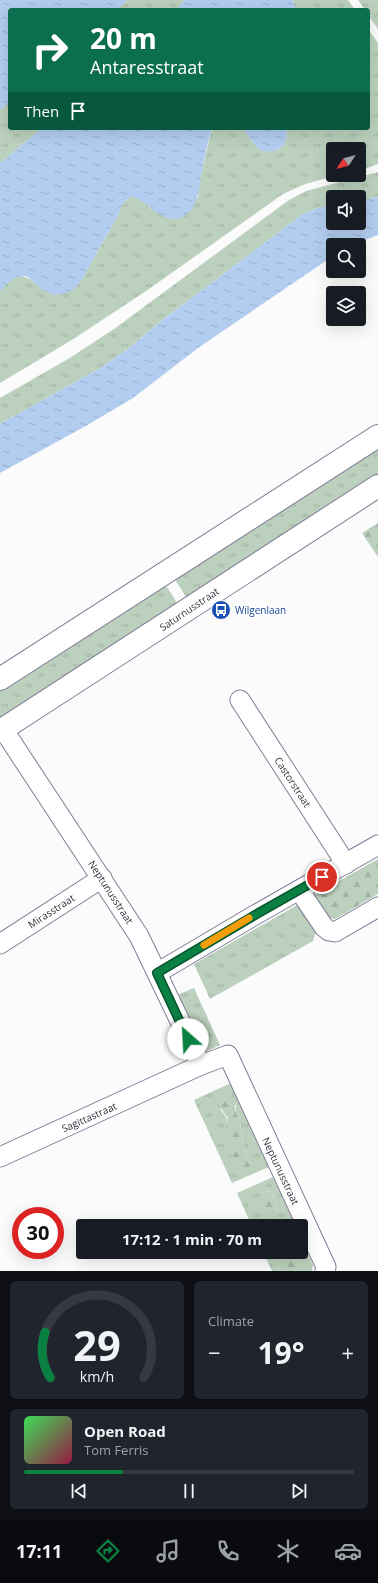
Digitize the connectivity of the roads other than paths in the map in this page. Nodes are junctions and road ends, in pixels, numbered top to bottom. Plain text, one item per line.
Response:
1 (378, 436) edge
2 (378, 486) edge
3 (0, 679) edge
4 (240, 700) dead end
5 (2, 730) edge
6 (378, 846) edge
7 (346, 864) junction
8 (102, 878) junction
9 (299, 890) junction
10 (378, 907) edge
11 (0, 944) edge
12 (157, 973) junction
13 (201, 1065) junction
14 (178, 1076) joint
15 (0, 1157) edge
16 (325, 1271) edge

1 - 3 street
2 - 5 street, Saturnusstraat
4 - 7 street, Castorstraat
5 - 8 street, Neptunusstraat
6 - 7 street
7 - 9 street
8 - 11 street, Mirasstraat
8 - 12 street, Neptunusstraat
9 - 10 street
9 - 12 street
12 - 13 street, Neptunusstraat
13 - 14 street, Neptunusstraat
13 - 16 street, Neptunusstraat
14 - 15 street, Sagittastraat

